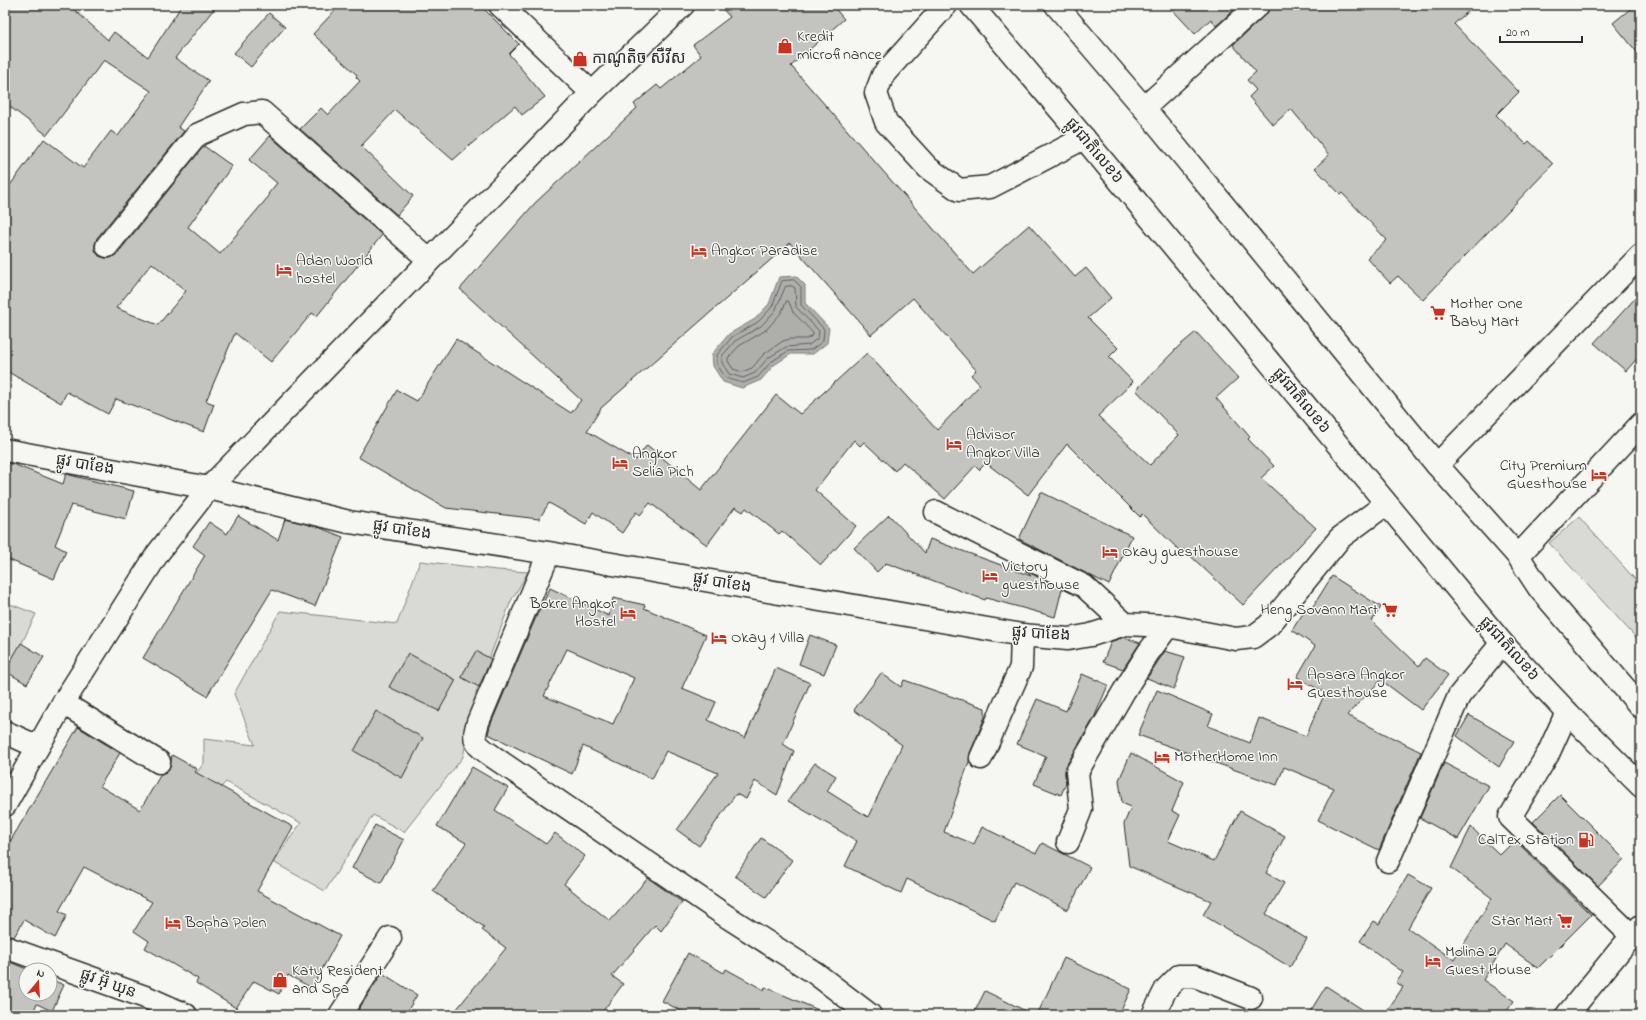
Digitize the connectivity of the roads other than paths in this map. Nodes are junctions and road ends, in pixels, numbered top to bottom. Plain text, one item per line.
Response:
1 (500, 5) edge
2 (683, 5) edge
3 (946, 5) edge
4 (971, 5) edge
5 (1056, 5) edge
6 (1258, 5) edge
7 (592, 92) junction
8 (1144, 108) junction
9 (1084, 138) junction
10 (107, 246) dead end
11 (1641, 255) edge
12 (429, 260) junction
13 (1641, 424) edge
14 (5, 450) edge
15 (1437, 465) junction
16 (209, 488) junction
17 (1386, 504) junction
18 (936, 512) dead end
19 (549, 553) junction
20 (1518, 556) junction
21 (1125, 624) junction
22 (1168, 626) junction
23 (1022, 635) junction
24 (1502, 643) junction
25 (63, 703) junction
26 (1641, 707) edge
27 (1567, 712) junction
28 (5, 732) edge
29 (38, 747) junction
30 (981, 758) dead end
31 (159, 762) dead end
32 (1641, 786) edge
33 (5, 805) edge
34 (1068, 842) dead end
35 (1388, 861) dead end
36 (1636, 931) edge
37 (390, 938) dead end
38 (5, 947) edge
39 (1251, 998) dead end
40 (186, 1015) edge
41 (340, 1015) edge
42 (870, 1015) edge
43 (1153, 1015) edge
44 (1567, 1015) edge

1 - 7 street
2 - 7 street
3 - 9 street
4 - 9 street, ផ្លូវជាតិលេខ៦
5 - 8 street
6 - 8 street
7 - 12 street
8 - 15 street
9 - 17 street, ផ្លូវជាតិលេខ៦
10 - 12 street
11 - 15 street
12 - 16 street
13 - 20 street
14 - 16 street, ផ្លូវ បាខែង
15 - 20 street
16 - 19 street, ផ្លូវ បាខែង
16 - 25 street
17 - 22 street, ផ្លូវ បាខែង
17 - 24 street, ផ្លូវជាតិលេខ៦
18 - 21 street
19 - 23 street, ផ្លូវ បាខែង
19 - 42 street
20 - 26 street
21 - 22 street, ផ្លូវ បាខែង
21 - 23 street, ផ្លូវ បាខែង
22 - 34 street
23 - 30 street
24 - 27 street, ផ្លូវជាតិលេខ៦
24 - 35 street
25 - 29 street
25 - 31 street
27 - 32 street, ផ្លូវជាតិលេខ៦
27 - 36 street
28 - 29 street
29 - 33 street
36 - 44 street
37 - 41 street
38 - 40 street, ផ្លូវ អ៊ុំ ឃុន
39 - 43 street

